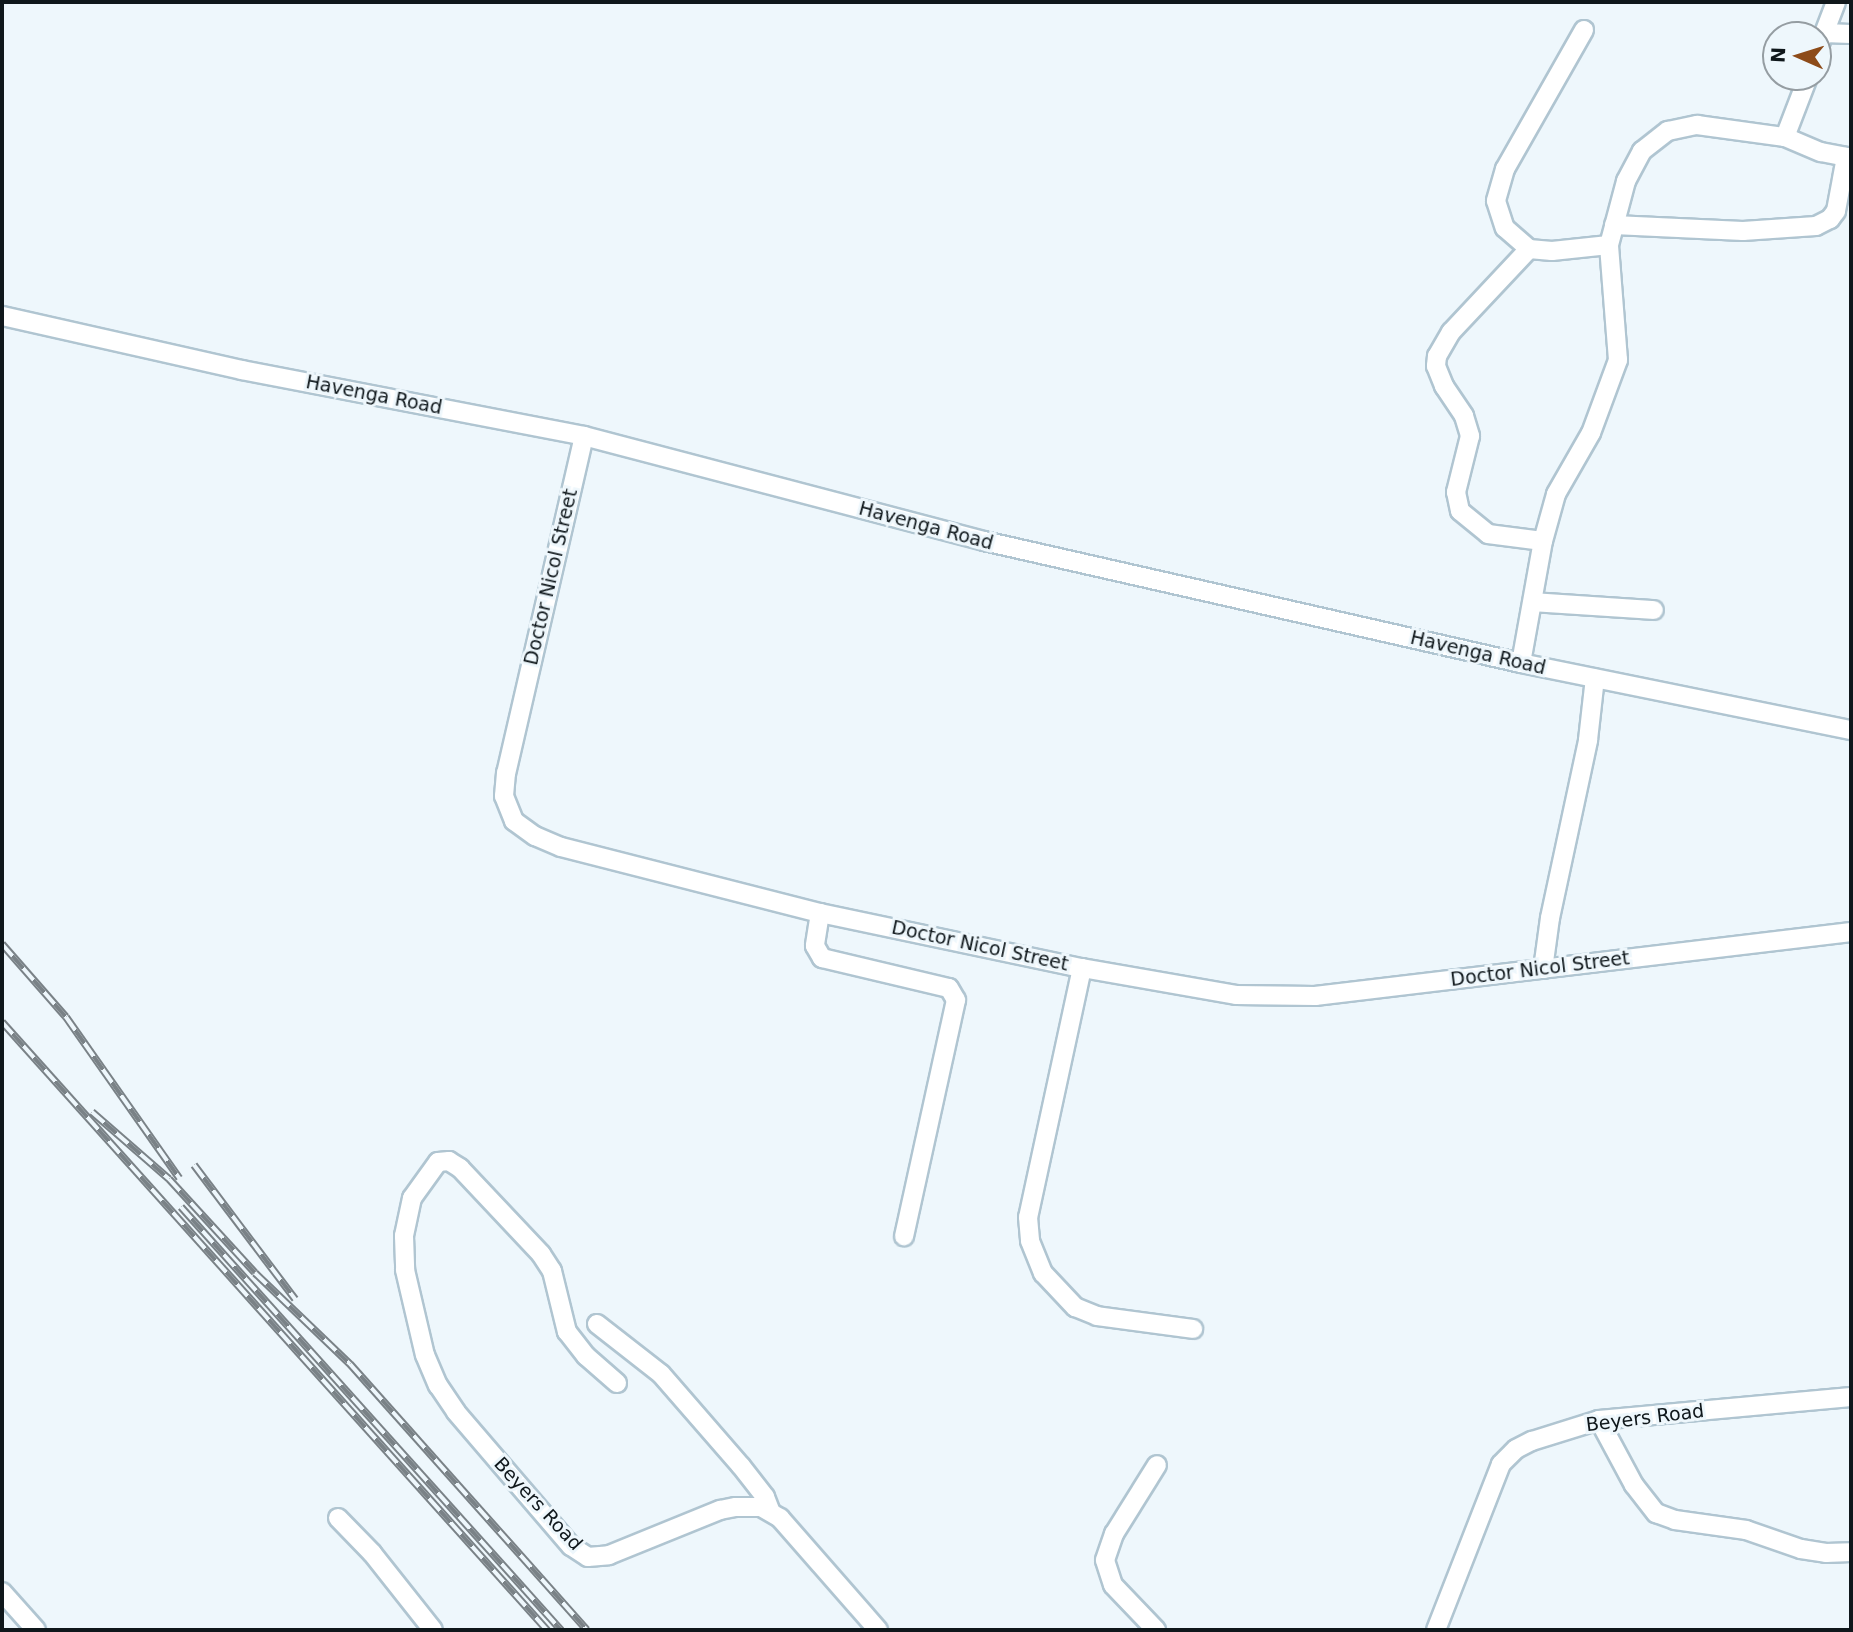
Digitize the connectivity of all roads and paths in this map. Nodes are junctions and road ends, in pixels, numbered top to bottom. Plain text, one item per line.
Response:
1 (1836, 2) edge
2 (1829, 21) edge
3 (1584, 30) dead end
4 (1851, 34) edge
5 (1832, 38) edge
6 (1803, 91) edge
7 (1785, 137) junction
8 (1849, 158) edge
9 (1614, 225) junction
10 (1609, 244) junction
11 (1529, 249) junction
12 (2, 316) edge
13 (584, 436) junction
14 (1543, 541) junction
15 (1533, 602) junction
16 (1654, 610) dead end
17 (1521, 663) junction
18 (1595, 678) junction
19 (1851, 730) edge
20 (821, 913) junction
21 (1851, 932) edge
22 (1082, 968) junction
23 (1543, 969) junction
24 (904, 1236) dead end
25 (597, 1324) dead end
26 (1193, 1329) dead end
27 (617, 1383) dead end
28 (1851, 1397) edge
29 (1599, 1420) junction
30 (1157, 1465) dead end
31 (770, 1510) junction
32 (338, 1518) dead end
33 (1851, 1552) edge
34 (2, 1592) edge
35 (36, 1630) edge
36 (433, 1630) edge
37 (878, 1630) edge
38 (1156, 1630) edge
39 (1436, 1630) edge

1 - 2 street
3 - 11 street
4 - 5 street
6 - 7 street
7 - 8 street
7 - 9 street
8 - 9 street
9 - 10 street
10 - 11 street
10 - 14 street
11 - 14 street
12 - 13 street, Havenga Road
13 - 17 street, Havenga Road
13 - 20 street, Doctor Nicol Street
14 - 15 street
15 - 16 street
15 - 17 street
17 - 18 street, Havenga Road
18 - 19 street, Havenga Road
18 - 23 street
20 - 22 street, Doctor Nicol Street
20 - 24 street
21 - 23 street, Doctor Nicol Street
22 - 23 street, Doctor Nicol Street
22 - 26 street
25 - 31 street
27 - 31 street, Beyers Road
28 - 29 street, Beyers Road
29 - 33 street
29 - 39 street, Beyers Road
30 - 38 street
31 - 37 street
32 - 36 street
34 - 35 street

